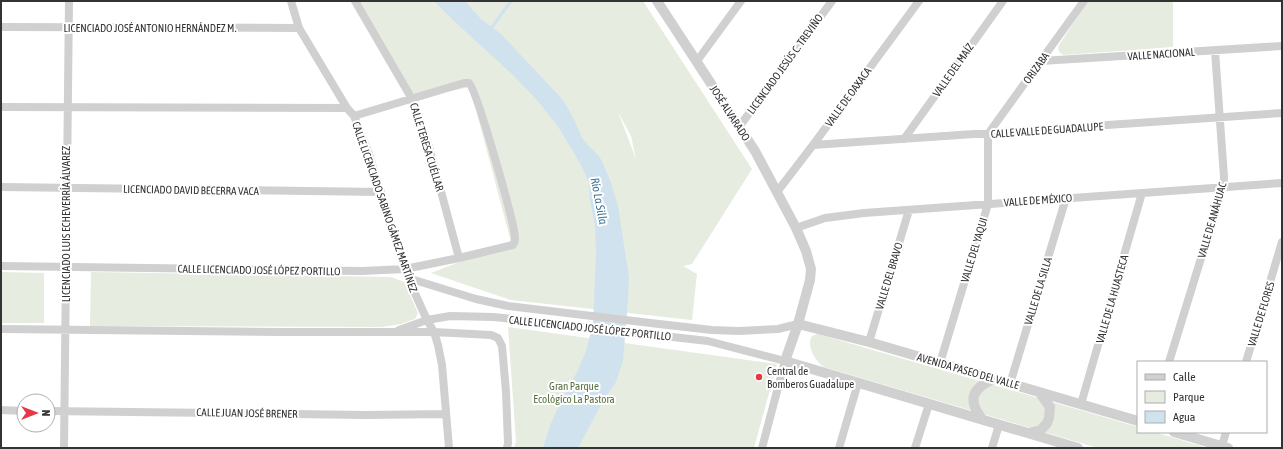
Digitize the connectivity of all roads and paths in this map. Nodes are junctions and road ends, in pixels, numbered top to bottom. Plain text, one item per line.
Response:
1 (69, 1) edge
2 (291, 1) edge
3 (355, 1) edge
4 (658, 1) edge
5 (741, 1) edge
6 (832, 1) edge
7 (919, 1) edge
8 (1002, 1) edge
9 (1084, 1) edge
10 (1, 27) edge
11 (68, 28) junction
12 (299, 28) junction
13 (1282, 46) edge
14 (1215, 51) junction
15 (696, 61) junction
16 (1041, 61) junction
17 (412, 99) junction
18 (1, 107) edge
19 (68, 108) junction
20 (348, 108) junction
21 (1282, 113) edge
22 (354, 116) junction
23 (1220, 117) junction
24 (739, 127) junction
25 (988, 134) junction
26 (904, 139) junction
27 (813, 145) junction
28 (1282, 183) edge
29 (1, 186) edge
30 (1223, 187) junction
31 (66, 188) junction
32 (381, 192) junction
33 (776, 192) junction
34 (1142, 193) junction
35 (1066, 198) junction
36 (988, 204) junction
37 (909, 210) junction
38 (796, 228) junction
39 (1282, 242) edge
40 (459, 258) junction
41 (1, 266) edge
42 (66, 268) junction
43 (405, 269) junction
44 (408, 278) junction
45 (427, 320) junction
46 (798, 324) junction
47 (1, 328) edge
48 (65, 329) junction
49 (395, 332) junction
50 (434, 332) junction
51 (870, 342) junction
52 (785, 361) junction
53 (1169, 361) edge
54 (1246, 361) edge
55 (940, 363) junction
56 (994, 379) junction
57 (858, 383) junction
58 (1010, 384) junction
59 (1040, 392) junction
60 (928, 404) junction
61 (1081, 404) junction
62 (1, 410) edge
63 (16, 411) edge
64 (56, 411) edge
65 (65, 411) junction
66 (446, 414) junction
67 (982, 419) junction
68 (1137, 421) edge
69 (999, 425) junction
70 (1029, 433) junction
71 (1177, 433) edge
72 (1226, 433) edge
73 (1225, 447) edge
74 (64, 448) edge
75 (450, 448) edge
76 (506, 448) edge
77 (762, 448) edge
78 (839, 448) edge
79 (915, 448) edge
80 (992, 448) edge
81 (1078, 448) edge

1 - 11 street, LICENCIADO LUIS ECHEVERRÍA ÁLVAREZ
2 - 12 street, CALLE LICENCIADO SABINO GÁMEZ MARTÍNEZ
3 - 17 street, CALLE TERESA CUÉLLAR
4 - 15 street, JOSÉ ALVARADO
5 - 15 street
6 - 24 street, LICENCIADO JESÚS C. TREVIÑO
7 - 27 street, VALLE DE OAXACA
8 - 26 street, VALLE DEL MAÍZ
9 - 16 street, ORIZABA
10 - 11 street, LICENCIADO JOSÉ ANTONIO HERNÁNDEZ M.
11 - 12 street, LICENCIADO JOSÉ ANTONIO HERNÁNDEZ M.
11 - 19 street, LICENCIADO LUIS ECHEVERRÍA ÁLVAREZ
12 - 20 street, CALLE LICENCIADO SABINO GÁMEZ MARTÍNEZ
13 - 14 street, VALLE NACIONAL
14 - 16 street, VALLE NACIONAL
14 - 23 street, VALLE DE ANÁHUAC
15 - 24 street, JOSÉ ALVARADO
16 - 25 street, ORIZABA
17 - 22 street
17 - 40 street, CALLE TERESA CUÉLLAR
17 - 40 street, CALLE LICENCIADO JOSÉ LÓPEZ PORTILLO
18 - 19 street
19 - 20 street
19 - 31 street, LICENCIADO LUIS ECHEVERRÍA ÁLVAREZ
20 - 22 street, CALLE LICENCIADO SABINO GÁMEZ MARTÍNEZ
21 - 23 street, CALLE VALLE DE GUADALUPE
22 - 32 street, CALLE LICENCIADO SABINO GÁMEZ MARTÍNEZ
23 - 25 street, CALLE VALLE DE GUADALUPE
23 - 30 street, VALLE DE ANÁHUAC
24 - 33 street, JOSÉ ALVARADO
25 - 26 street, CALLE VALLE DE GUADALUPE
25 - 36 street, VALLE DEL YAQUI
26 - 27 street, CALLE VALLE DE GUADALUPE
27 - 33 street, VALLE DE OAXACA
28 - 30 street, VALLE DE MÉXICO
29 - 31 street, LICENCIADO DAVID BECERRA VACA
30 - 34 street, VALLE DE MÉXICO
30 - 53 street, VALLE DE ANÁHUAC
31 - 32 street, LICENCIADO DAVID BECERRA VACA
31 - 42 street, LICENCIADO LUIS ECHEVERRÍA ÁLVAREZ
32 - 43 street, CALLE LICENCIADO SABINO GÁMEZ MARTÍNEZ
33 - 38 street, JOSÉ ALVARADO
34 - 35 street, VALLE DE MÉXICO
34 - 61 street, VALLE DE LA HUASTECA
35 - 36 street, VALLE DE MÉXICO
35 - 58 street, VALLE DE LA SILLA
36 - 37 street, VALLE DE MÉXICO
36 - 55 street, VALLE DEL YAQUI
37 - 38 street, VALLE DE MÉXICO
37 - 51 street, VALLE DEL BRAVO
38 - 46 street, JOSÉ ALVARADO
39 - 54 street, VALLE DE FLORES
40 - 43 street, CALLE LICENCIADO JOSÉ LÓPEZ PORTILLO
41 - 42 street, CALLE LICENCIADO JOSÉ LÓPEZ PORTILLO
42 - 43 street, CALLE LICENCIADO JOSÉ LÓPEZ PORTILLO
42 - 48 street, LICENCIADO LUIS ECHEVERRÍA ÁLVAREZ
43 - 44 street, CALLE LICENCIADO SABINO GÁMEZ MARTÍNEZ
44 - 45 street, CALLE LICENCIADO SABINO GÁMEZ MARTÍNEZ
44 - 46 street, CALLE LICENCIADO JOSÉ LÓPEZ PORTILLO
45 - 49 street, CALLE LICENCIADO JOSÉ LÓPEZ PORTILLO
45 - 50 street, CALLE LICENCIADO SABINO GÁMEZ MARTÍNEZ
45 - 52 street, CALLE LICENCIADO JOSÉ LÓPEZ PORTILLO
46 - 51 street, AVENIDA PASEO DEL VALLE
46 - 52 street, JOSÉ ALVARADO
47 - 48 street, CALLE LICENCIADO JOSÉ LÓPEZ PORTILLO
48 - 49 street, CALLE LICENCIADO JOSÉ LÓPEZ PORTILLO
48 - 65 street, LICENCIADO LUIS ECHEVERRÍA ÁLVAREZ
49 - 50 street, CALLE LICENCIADO JOSÉ LÓPEZ PORTILLO
50 - 66 street, CALLE LICENCIADO SABINO GÁMEZ MARTÍNEZ
50 - 76 street
51 - 55 street, AVENIDA PASEO DEL VALLE
52 - 57 street
52 - 77 street
55 - 56 street, AVENIDA PASEO DEL VALLE
56 - 58 street, AVENIDA PASEO DEL VALLE
56 - 67 street
57 - 60 street
57 - 78 street
58 - 59 street, AVENIDA PASEO DEL VALLE
59 - 61 street, AVENIDA PASEO DEL VALLE
59 - 70 street
60 - 67 street
60 - 79 street
61 - 68 street, AVENIDA PASEO DEL VALLE
62 - 63 street
64 - 65 street, CALLE JUAN JOSÉ BRENER
65 - 66 street, CALLE JUAN JOSÉ BRENER
65 - 74 street, LICENCIADO LUIS ECHEVERRÍA ÁLVAREZ
66 - 75 street, CALLE LICENCIADO SABINO GÁMEZ MARTÍNEZ
67 - 69 street
69 - 70 street
69 - 80 street
70 - 81 street
71 - 73 street
72 - 73 street

